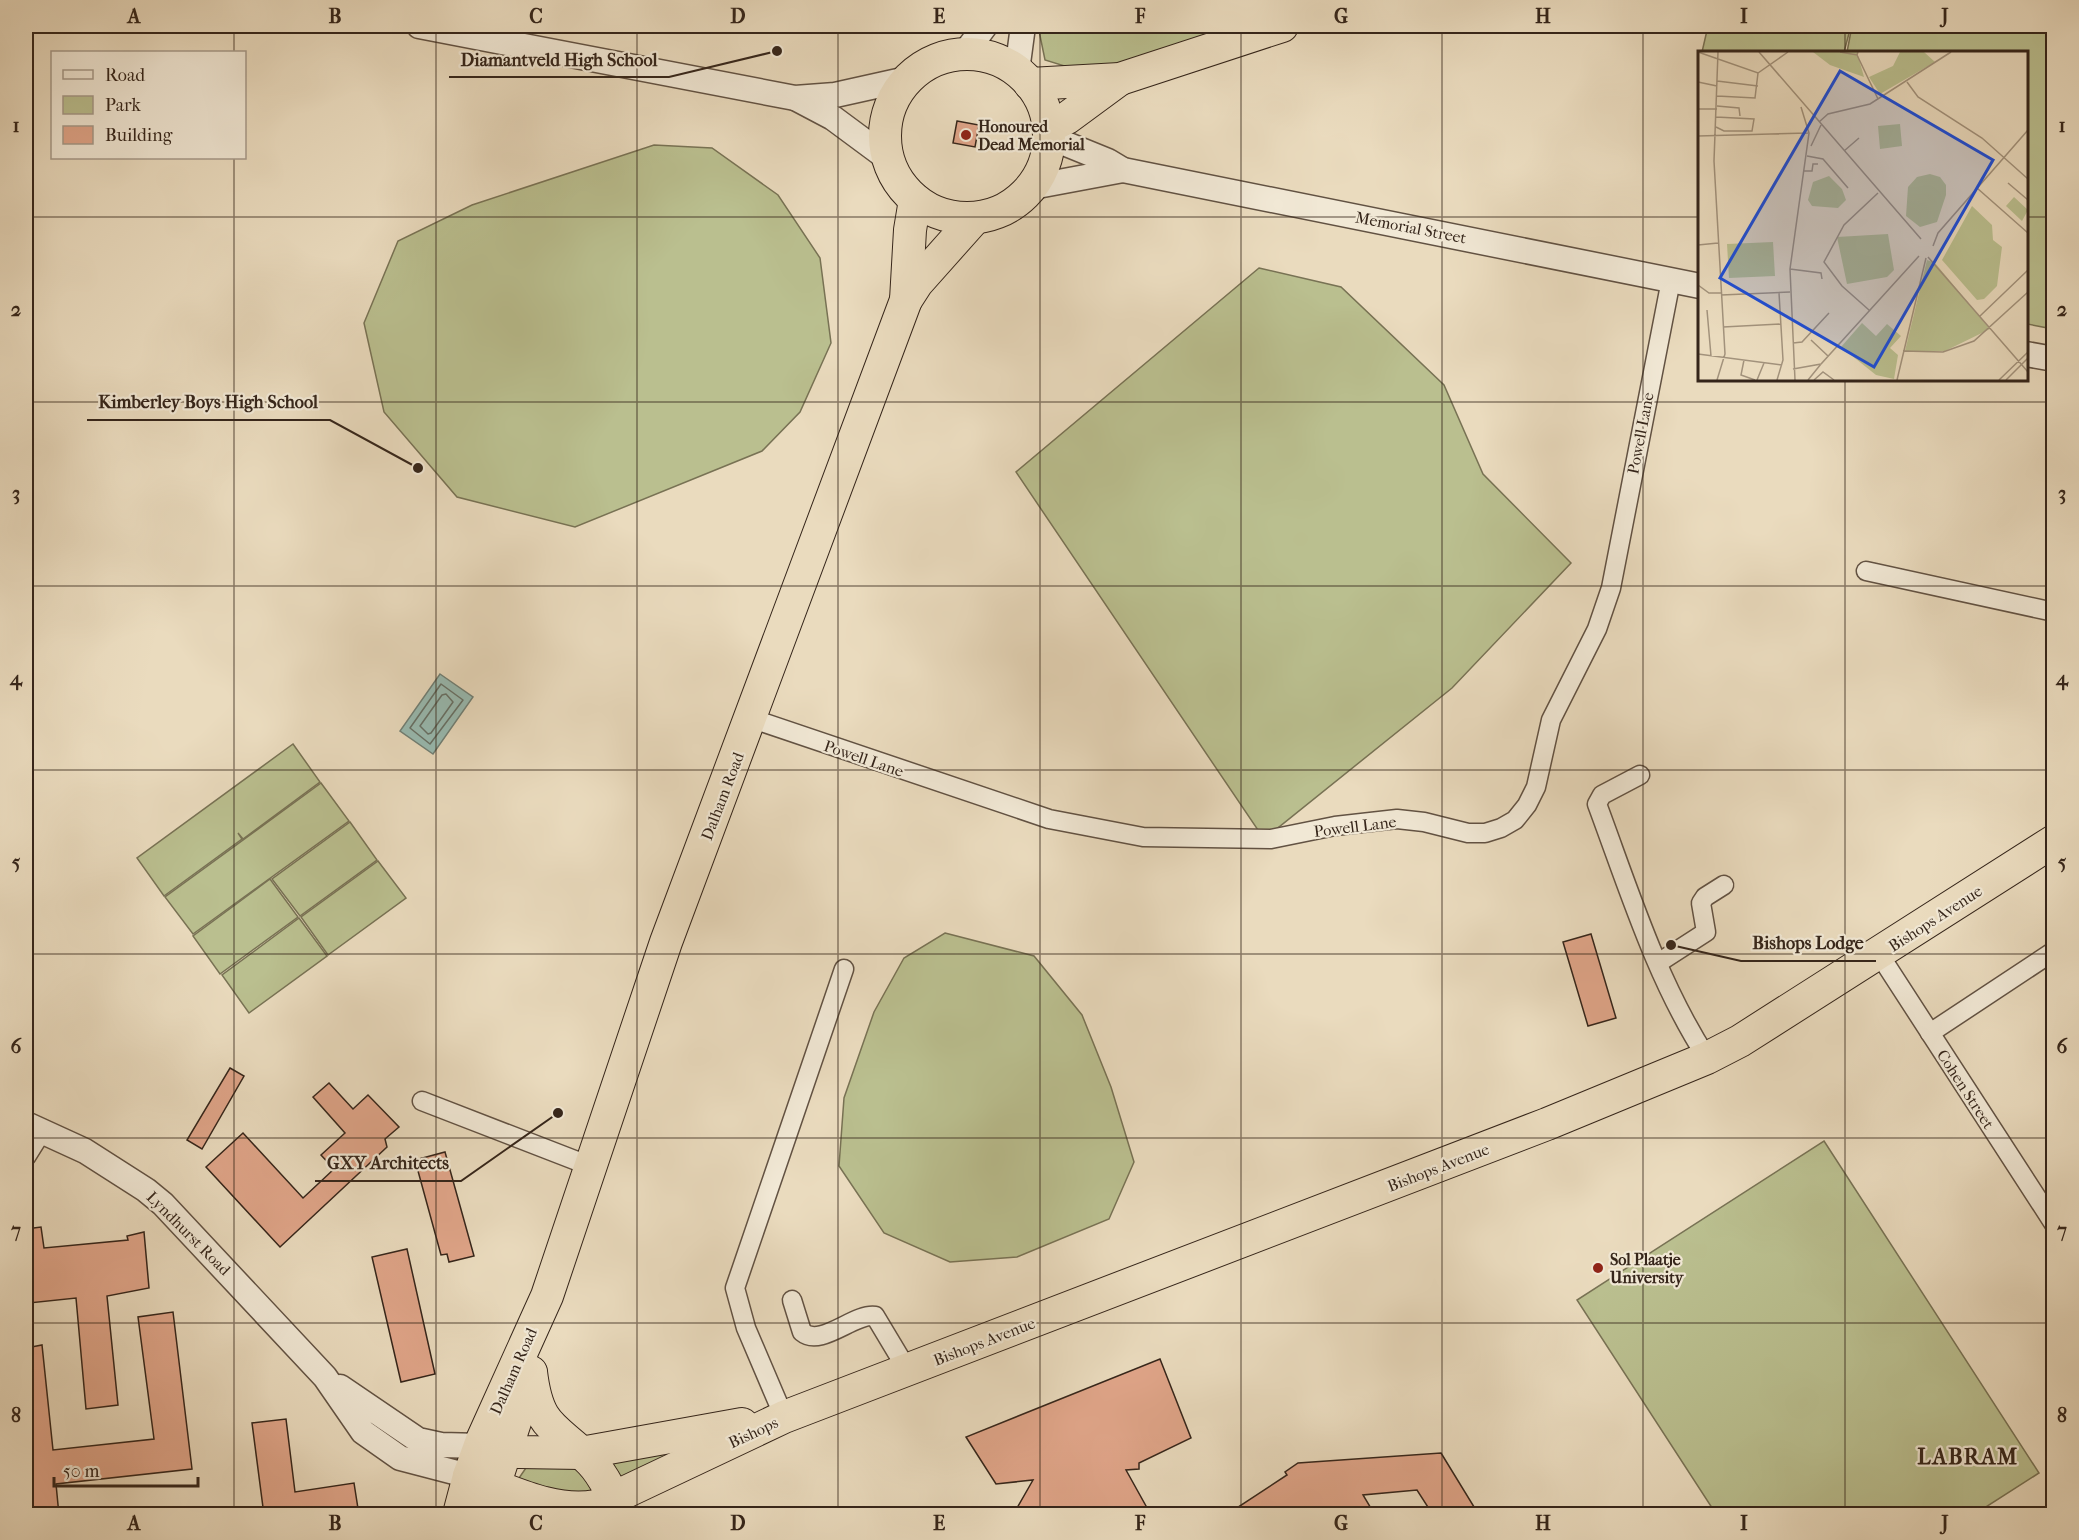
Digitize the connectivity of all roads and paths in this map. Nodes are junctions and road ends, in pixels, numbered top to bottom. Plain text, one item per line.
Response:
1 (419, 26) edge
2 (985, 26) edge
3 (1023, 26) edge
4 (1282, 26) edge
5 (964, 54) junction
6 (1023, 77) junction
7 (907, 79) junction
8 (1120, 79) junction
9 (795, 98) junction
10 (1049, 132) junction
11 (887, 158) junction
12 (1123, 170) junction
13 (1032, 187) junction
14 (915, 200) junction
15 (974, 219) junction
16 (1671, 280) junction
17 (1698, 286) edge
18 (906, 300) junction
19 (2028, 354) edge
20 (2054, 359) edge
21 (1866, 571) dead end
22 (2054, 612) edge
23 (750, 718) junction
24 (1640, 775) dead end
25 (2054, 841) edge
26 (1724, 885) dead end
27 (2054, 951) edge
28 (1879, 954) junction
29 (1658, 963) junction
30 (844, 969) dead end
31 (1930, 1033) junction
32 (1707, 1058) junction
33 (422, 1101) dead end
34 (33, 1128) edge
35 (26, 1157) edge
36 (590, 1166) junction
37 (2054, 1224) edge
38 (547, 1296) junction
39 (792, 1300) dead end
40 (531, 1371) junction
41 (908, 1371) junction
42 (325, 1377) junction
43 (784, 1417) junction
44 (494, 1448) junction
45 (581, 1453) junction
46 (481, 1480) junction
47 (604, 1508) edge
48 (459, 1515) edge
49 (485, 1515) edge

1 - 9 street
2 - 5 street
3 - 6 street
4 - 8 highway
5 - 6 highway
5 - 7 highway
6 - 8 highway
6 - 10 highway
7 - 9 street
7 - 11 highway
8 - 10 highway
9 - 11 street
10 - 12 street, Memorial Street
10 - 13 highway
11 - 14 highway
12 - 13 street, Memorial Street
12 - 16 street, Memorial Street
13 - 15 highway
14 - 15 highway
14 - 18 highway, Dalham Road
15 - 18 highway, Dalham Road
16 - 17 street, Memorial Street
16 - 23 street, Powell Lane
18 - 23 highway, Dalham Road
19 - 20 street
21 - 22 street
23 - 36 highway, Dalham Road
24 - 29 street
25 - 28 highway, Bishops Avenue
26 - 29 street
27 - 31 street
28 - 31 street, Cohen Street
28 - 32 highway, Bishops Avenue
29 - 32 street
30 - 43 street
31 - 37 street, Cohen Street
32 - 41 highway, Bishops Avenue
33 - 36 street
34 - 35 street
34 - 42 street, Lyndhurst Road
36 - 38 highway, Dalham Road
38 - 40 highway, Dalham Road
38 - 44 highway, Dalham Road
39 - 41 street
40 - 44 highway, Dalham Road
40 - 45 highway
41 - 43 highway, Bishops Avenue
42 - 44 street, Lyndhurst Road
42 - 46 street, Lyndhurst Road
43 - 45 highway, Bishops
43 - 47 highway, Bishops
44 - 45 highway, Bishops
44 - 46 highway
45 - 47 highway
46 - 47 highway, Bishops
46 - 48 highway
46 - 49 highway

